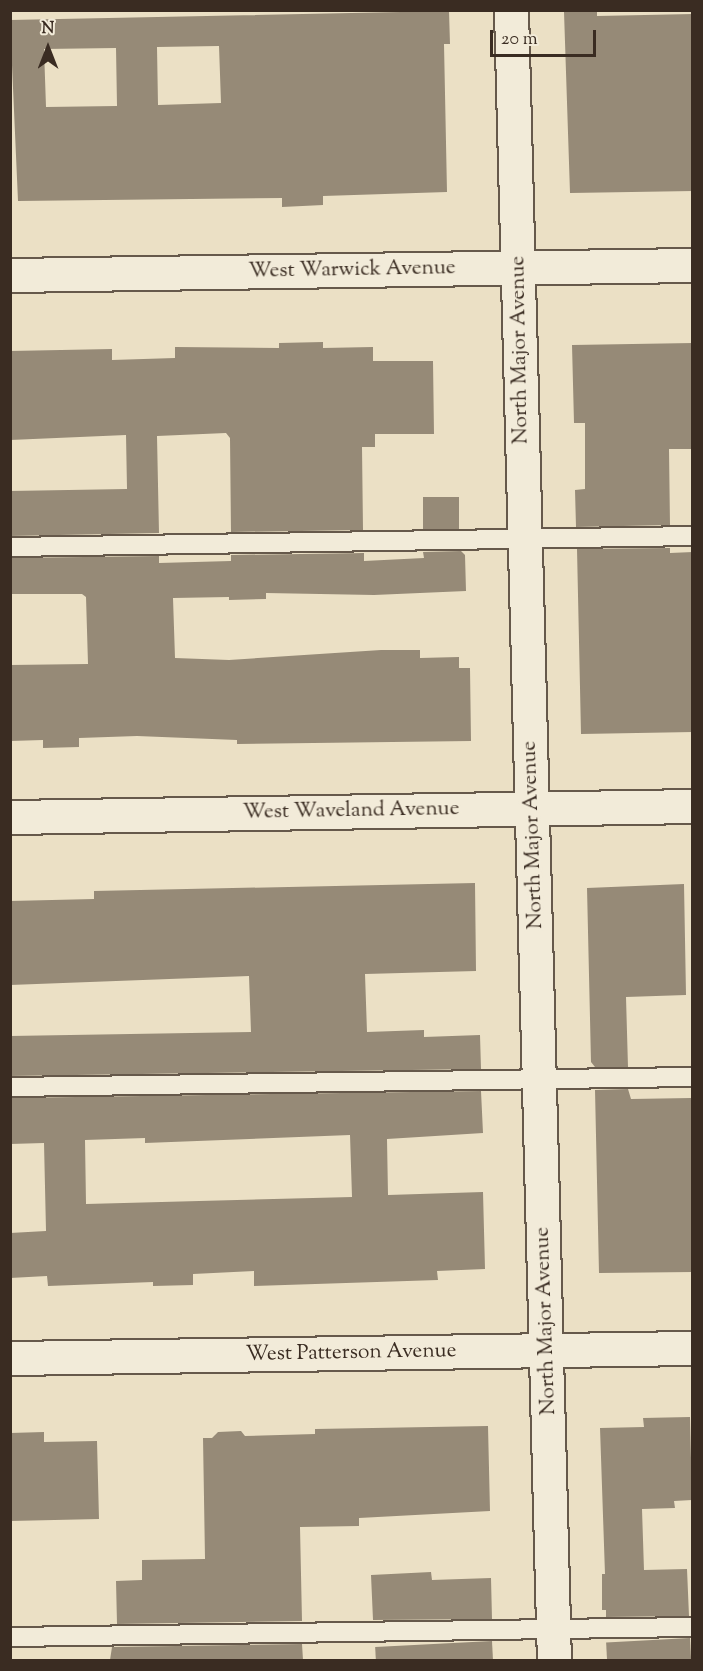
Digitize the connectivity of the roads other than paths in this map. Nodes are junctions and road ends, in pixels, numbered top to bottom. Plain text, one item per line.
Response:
1 (511, 10) edge
2 (693, 265) edge
3 (518, 267) junction
4 (10, 274) edge
5 (693, 536) edge
6 (525, 538) junction
7 (10, 547) edge
8 (693, 806) edge
9 (532, 809) junction
10 (10, 817) edge
11 (693, 1077) edge
12 (539, 1079) junction
13 (10, 1087) edge
14 (693, 1348) edge
15 (547, 1350) junction
16 (10, 1358) edge
17 (693, 1627) edge
18 (10, 1637) edge
19 (554, 1645) edge

1 - 3 street, North Major Avenue
2 - 3 street, West Warwick Avenue
3 - 4 street, West Warwick Avenue
3 - 6 street, North Major Avenue
5 - 6 lane
6 - 7 lane
6 - 9 street, North Major Avenue
8 - 9 street, West Waveland Avenue
9 - 10 street, West Waveland Avenue
9 - 12 street, North Major Avenue
11 - 12 lane
12 - 13 lane
12 - 15 street, North Major Avenue
14 - 15 street, West Patterson Avenue
15 - 16 street, West Patterson Avenue
15 - 19 street, North Major Avenue
17 - 19 lane
18 - 19 lane

